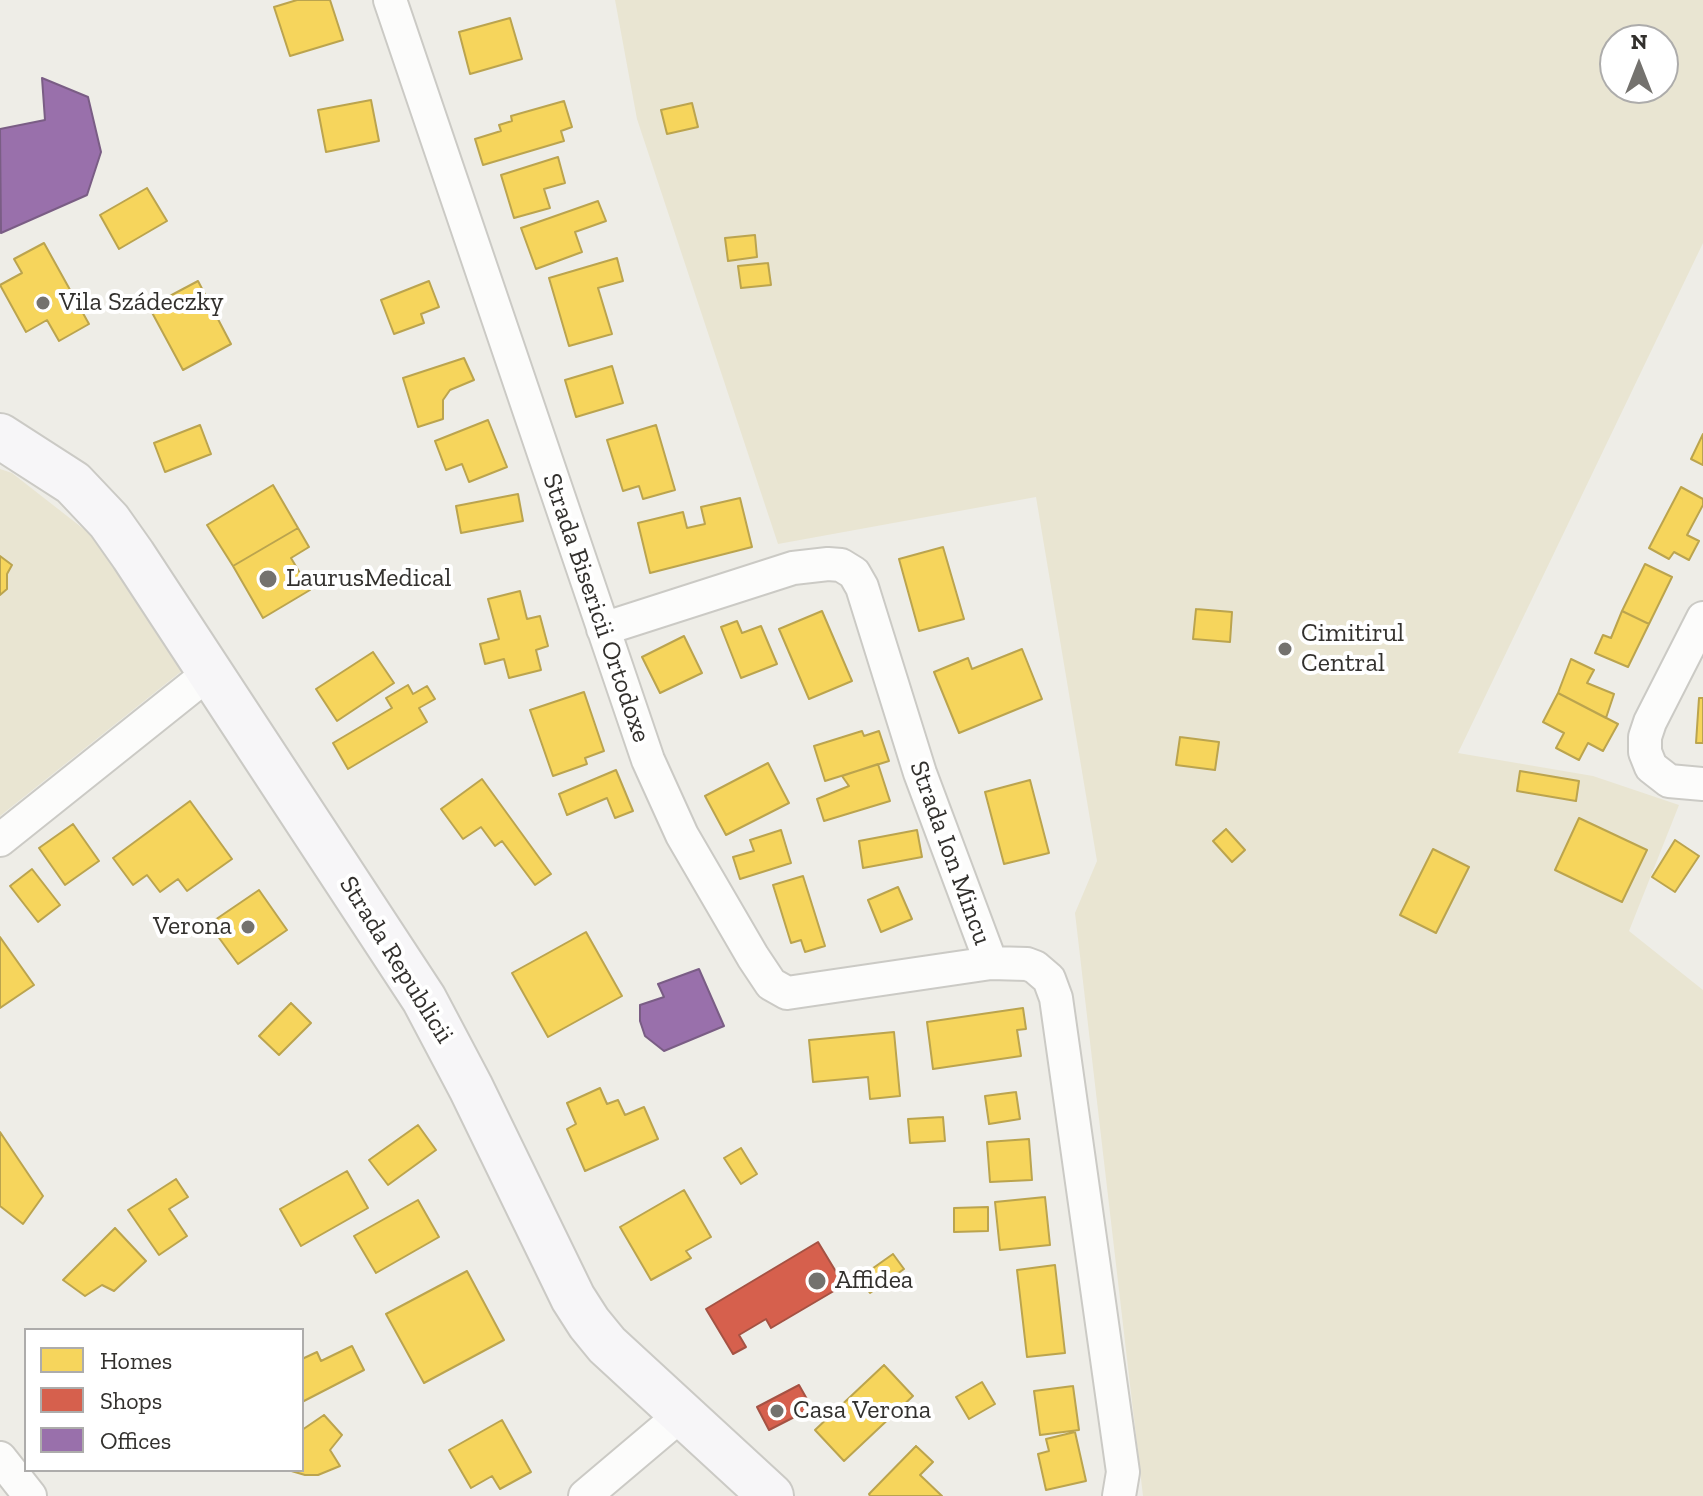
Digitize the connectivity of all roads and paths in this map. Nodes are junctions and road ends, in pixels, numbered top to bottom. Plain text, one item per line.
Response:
1 (390, 0) edge
2 (0, 436) edge
3 (1703, 618) edge
4 (603, 629) junction
5 (209, 673) junction
6 (1698, 787) edge
7 (0, 840) edge
8 (991, 963) junction
9 (682, 1414) junction
10 (0, 1458) edge
11 (30, 1496) edge
12 (585, 1496) edge
13 (771, 1496) edge
14 (1119, 1496) edge

1 - 4 street, Strada Bisericii Ortodoxe
2 - 5 street, Strada Republicii
3 - 6 street
4 - 8 street, Strada Bisericii Ortodoxe
4 - 8 street, Strada Ion Mincu
5 - 7 street
5 - 9 street, Strada Republicii
8 - 14 street, Strada Ion Mincu
9 - 12 street
9 - 13 street, Strada Republicii
10 - 11 street

